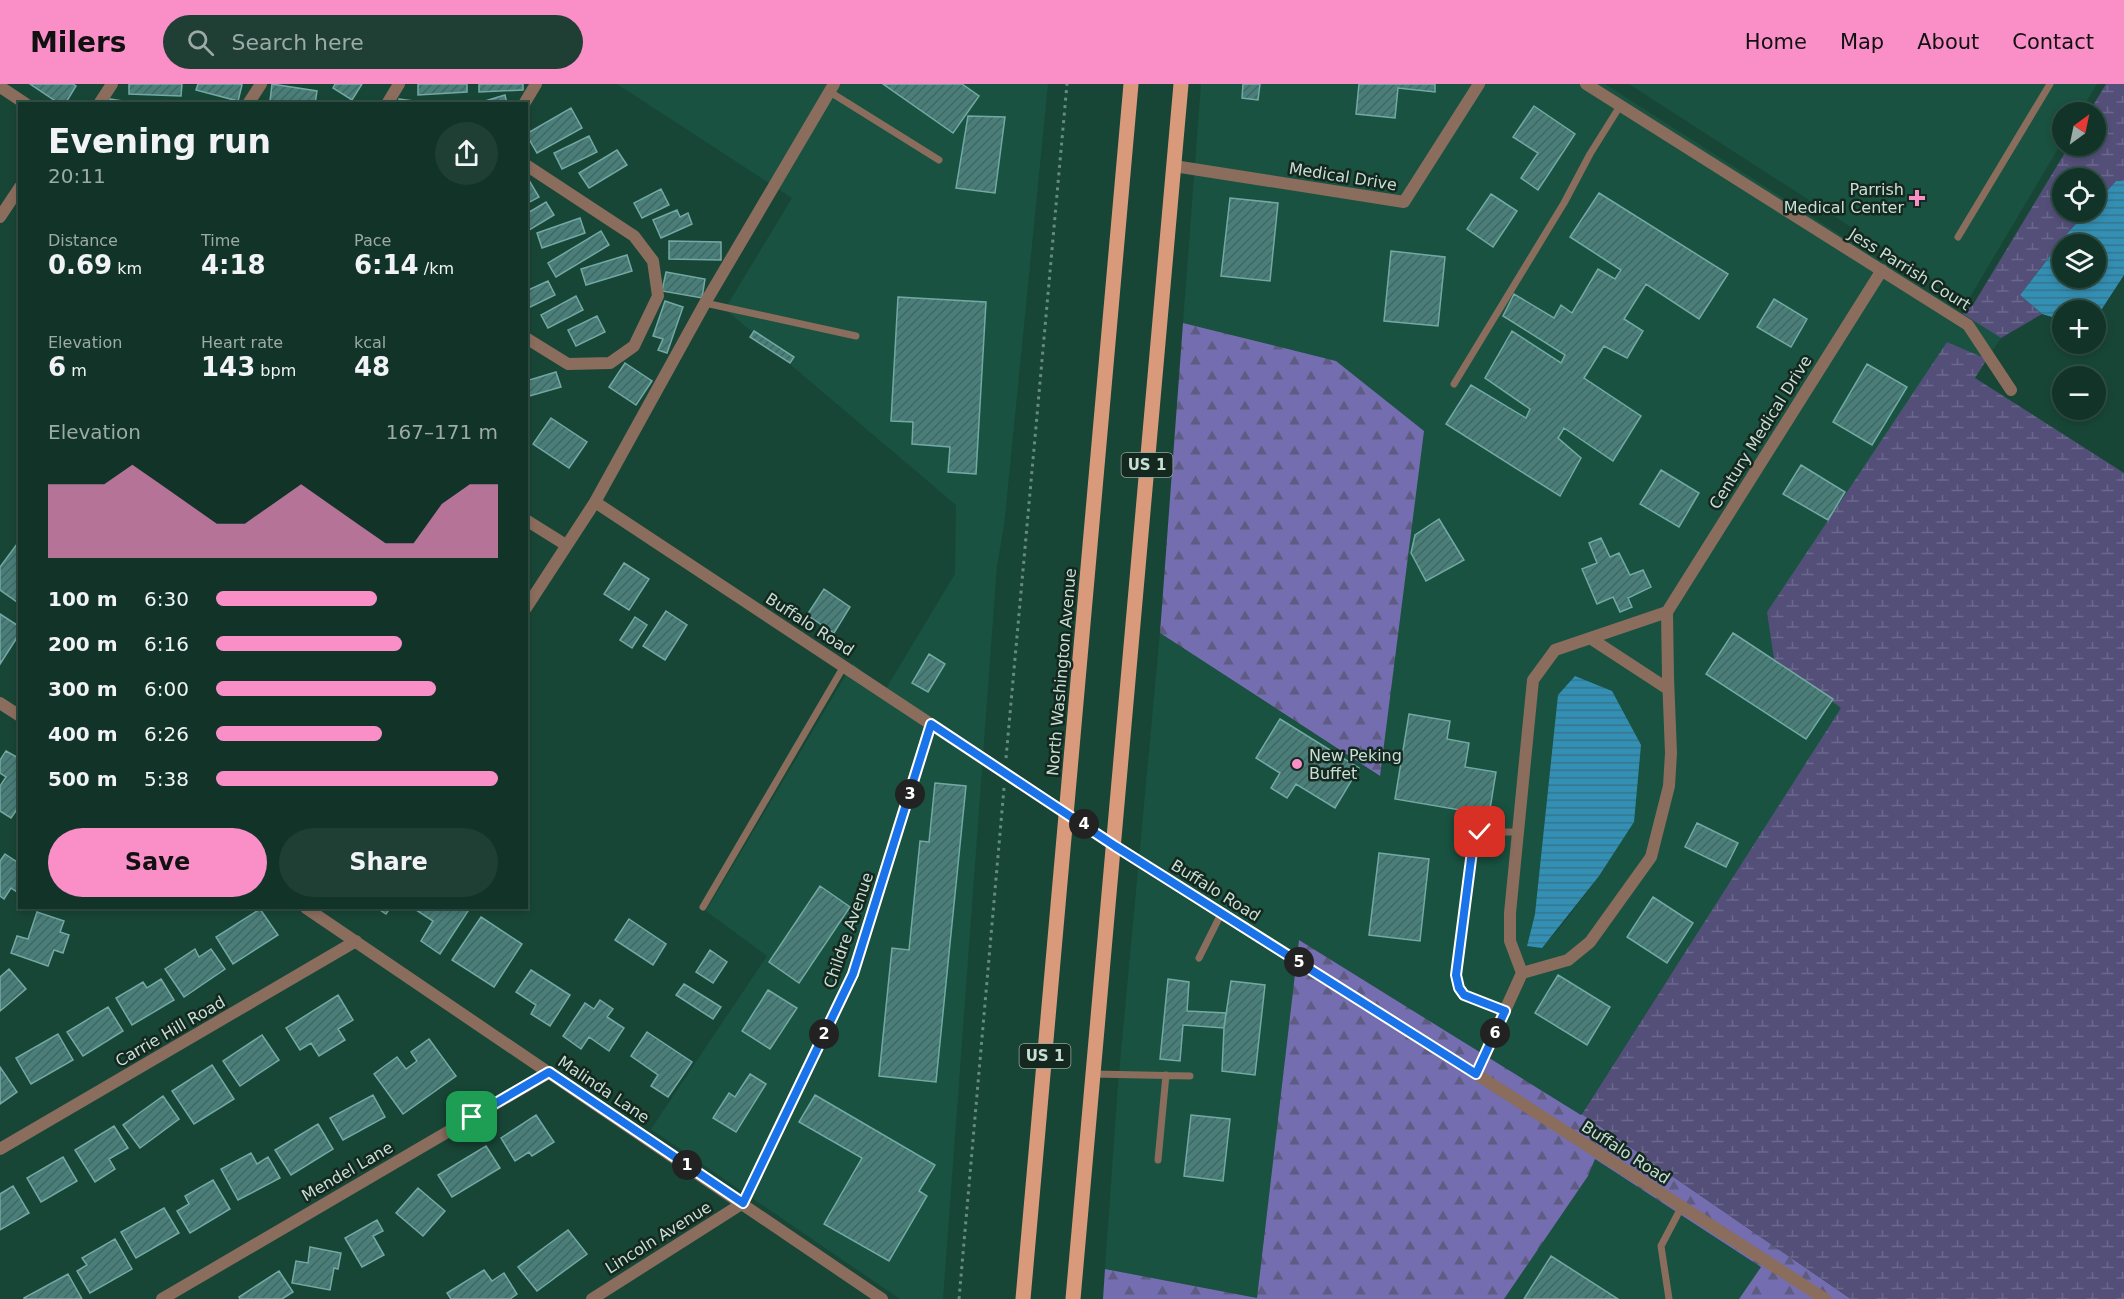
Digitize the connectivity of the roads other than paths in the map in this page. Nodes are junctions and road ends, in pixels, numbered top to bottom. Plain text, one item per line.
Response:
1 (112, 84) edge
2 (261, 84) edge
3 (399, 84) edge
4 (536, 84) edge
5 (1131, 84) edge
6 (1180, 84) edge
7 (1479, 84) edge
8 (1586, 84) edge
9 (2050, 84) edge
10 (2, 88) dead end
11 (832, 88) edge
12 (23, 102) edge
13 (100, 102) edge
14 (249, 102) edge
15 (388, 102) edge
16 (525, 102) edge
17 (1620, 106) junction
18 (939, 160) dead end
19 (528, 166) edge
20 (1174, 166) junction
21 (18, 190) edge
22 (0, 217) edge
23 (1958, 237) dead end
24 (1882, 270) junction
25 (705, 303) junction
26 (856, 336) dead end
27 (528, 339) edge
28 (1454, 384) dead end
29 (2011, 390) dead end
30 (595, 502) junction
31 (528, 521) edge
32 (566, 545) junction
33 (528, 605) edge
34 (1667, 612) junction
35 (1590, 638) junction
36 (844, 666) junction
37 (1668, 689) junction
38 (0, 703) edge
39 (18, 716) edge
40 (931, 724) junction
41 (1067, 813) junction
42 (1518, 832) junction
43 (1115, 846) junction
44 (703, 907) dead end
45 (308, 909) edge
46 (1221, 914) junction
47 (356, 941) junction
48 (1199, 958) dead end
49 (1522, 973) junction
50 (1505, 1011) junction
51 (549, 1072) junction
52 (1094, 1074) junction
53 (1476, 1074) junction
54 (1166, 1075) junction
55 (1190, 1076) dead end
56 (0, 1149) edge
57 (1158, 1161) dead end
58 (743, 1203) junction
59 (1681, 1208) junction
60 (162, 1299) edge
61 (592, 1299) edge
62 (882, 1299) edge
63 (1023, 1299) edge
64 (1073, 1299) edge
65 (1669, 1299) edge
66 (1825, 1299) edge

1 - 13 street
2 - 14 street
3 - 15 street
4 - 16 street
5 - 41 main road, North Washington Avenue / US 1
6 - 20 main road, US 1
7 - 20 street, Medical Drive
8 - 17 street, Jess Parrish Court
9 - 23 lane
10 - 12 street
11 - 18 lane
11 - 25 street
17 - 24 street, Jess Parrish Court
17 - 28 lane
19 - 27 street
20 - 43 main road, US 1
21 - 22 street
24 - 29 street, Jess Parrish Court
24 - 34 street, Century Medical Drive
25 - 26 lane
25 - 30 street
30 - 32 street
30 - 36 street, Buffalo Road
31 - 32 street
32 - 33 street
34 - 35 street
34 - 37 street
35 - 37 street
35 - 42 street
36 - 40 street, Buffalo Road
36 - 44 lane
37 - 49 street
38 - 39 street
40 - 41 street, Buffalo Road
40 - 58 street, Childre Avenue
41 - 43 street, Buffalo Road
41 - 63 main road, North Washington Avenue / US 1
42 - 49 street
42 - 50 lane
43 - 46 street, Buffalo Road
43 - 52 main road, US 1
45 - 47 street, Malinda Lane
46 - 48 lane
46 - 53 street, Buffalo Road
47 - 51 street, Malinda Lane
47 - 56 street, Carrie Hill Road
49 - 50 street
50 - 53 street
51 - 58 street, Malinda Lane
51 - 60 street, Mendel Lane
52 - 54 lane
52 - 64 main road, US 1
53 - 59 street, Buffalo Road
54 - 55 lane
54 - 57 lane
58 - 61 street, Lincoln Avenue
58 - 62 street, Malinda Lane
59 - 65 lane
59 - 66 street, Buffalo Road

